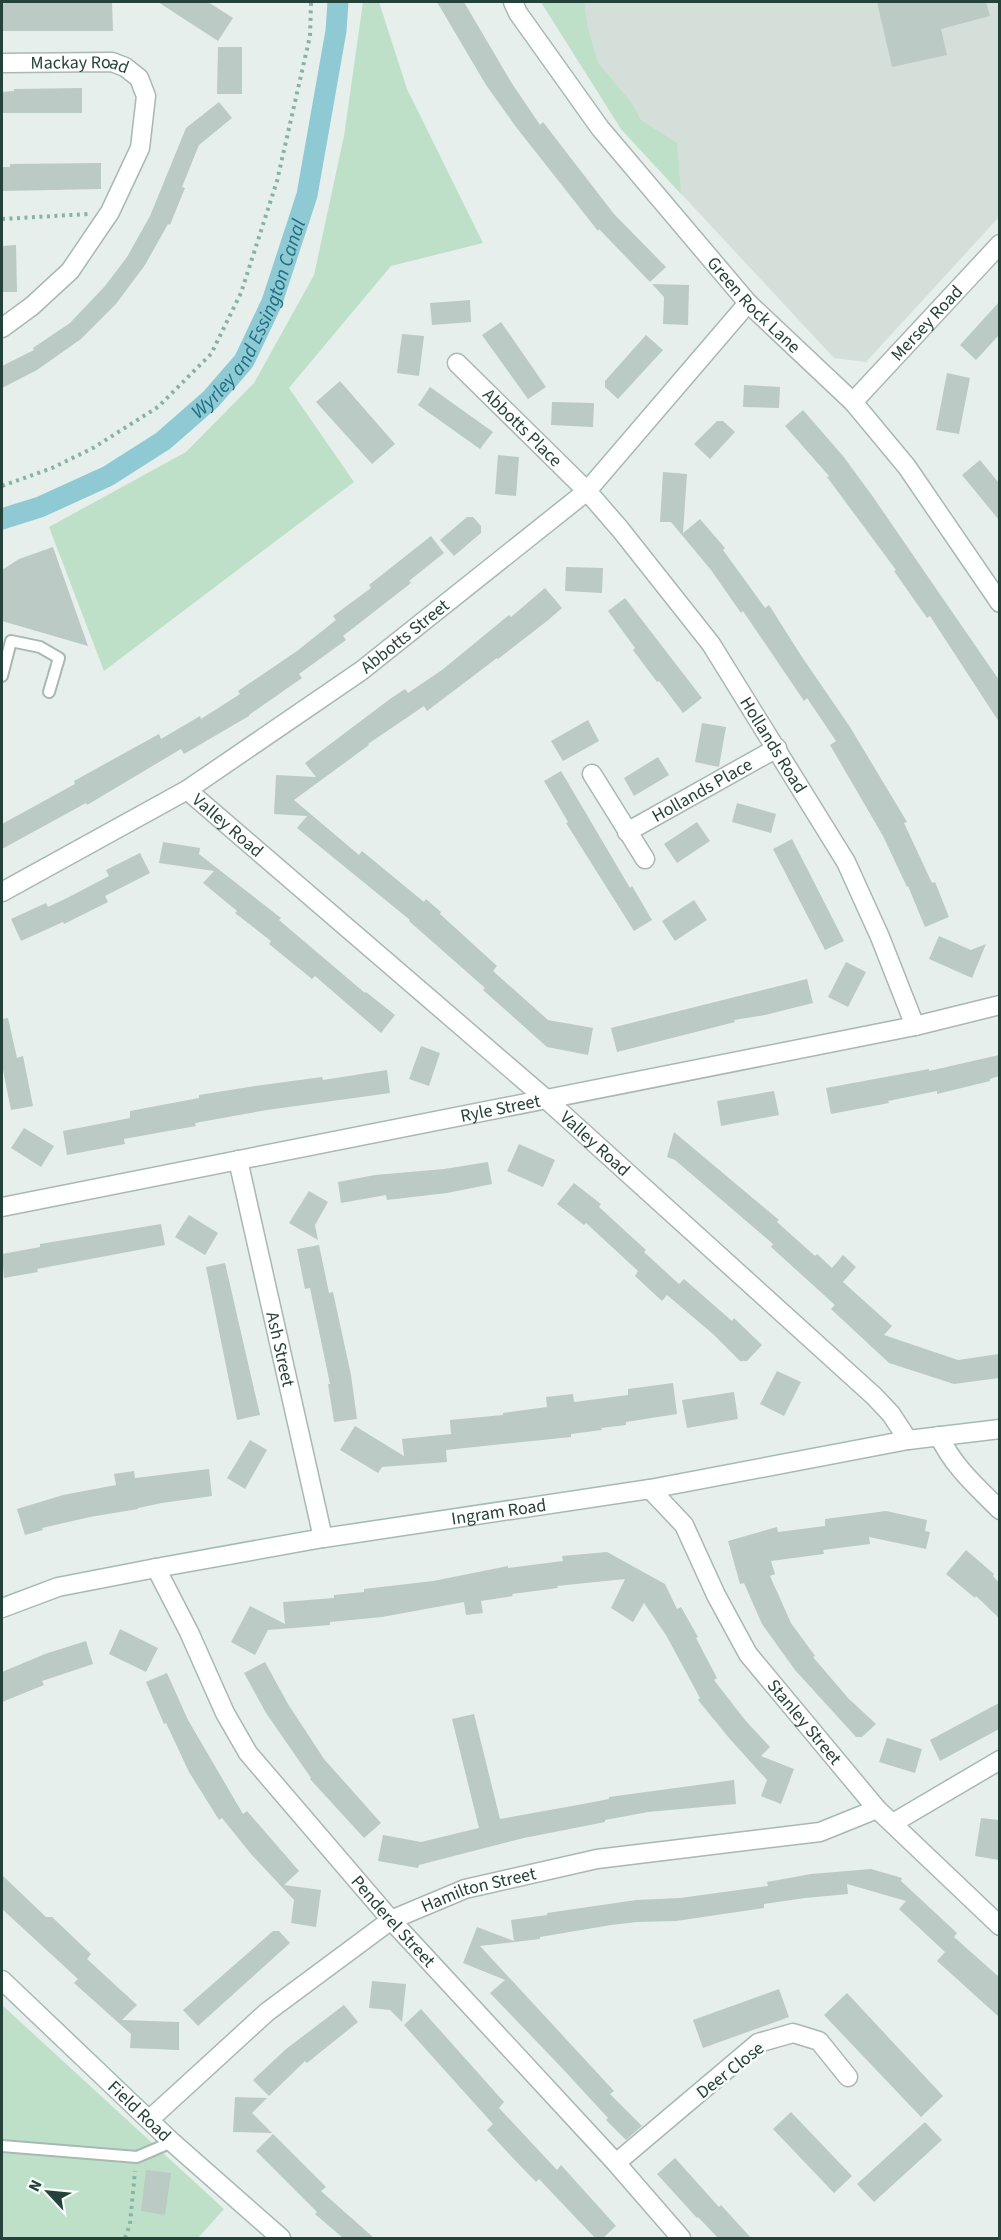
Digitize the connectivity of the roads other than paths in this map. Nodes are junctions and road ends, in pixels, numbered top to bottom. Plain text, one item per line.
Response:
1 (513, 2) edge
2 (2, 63) edge
3 (999, 244) edge
4 (748, 303) junction
5 (2, 328) edge
6 (457, 363) dead end
7 (853, 402) junction
8 (587, 491) junction
9 (999, 603) edge
10 (2, 676) edge
11 (49, 692) dead end
12 (777, 748) junction
13 (592, 774) dead end
14 (187, 790) junction
15 (627, 832) junction
16 (645, 859) dead end
17 (2, 892) edge
18 (999, 1005) edge
19 (915, 1026) junction
20 (546, 1099) junction
21 (238, 1160) junction
22 (2, 1207) edge
23 (999, 1429) edge
24 (939, 1436) junction
25 (908, 1440) junction
26 (650, 1489) junction
27 (999, 1510) edge
28 (323, 1539) junction
29 (156, 1568) junction
30 (2, 1608) edge
31 (999, 1760) edge
32 (877, 1809) junction
33 (892, 1823) junction
34 (391, 1920) junction
35 (999, 1926) edge
36 (2, 1980) edge
37 (848, 2077) dead end
38 (150, 2119) junction
39 (172, 2142) junction
40 (2, 2146) edge
41 (616, 2163) junction
42 (281, 2238) edge
43 (681, 2238) edge

1 - 4 street, Green Rock Lane
2 - 5 street, Mackay Road
3 - 7 street, Mersey Road
4 - 7 street, Green Rock Lane
4 - 8 street, Abbotts Street
6 - 8 street, Abbotts Place
7 - 9 street, Green Rock Lane
8 - 12 street, Hollands Road
8 - 14 street, Abbotts Street
10 - 11 lane
12 - 15 street, Hollands Place
12 - 19 street, Hollands Road
13 - 15 street
14 - 17 street, Abbotts Street
14 - 20 street, Valley Road
15 - 16 street
18 - 19 street, Ryle Street
19 - 20 street, Ryle Street
20 - 21 street, Ryle Street
20 - 25 street, Valley Road
21 - 22 street, Ryle Street
21 - 28 street, Ash Street
23 - 24 street, Ingram Road
24 - 25 street, Ingram Road
24 - 27 street
25 - 26 street, Ingram Road
26 - 28 street, Ingram Road
26 - 32 street, Stanley Street
28 - 29 street, Ingram Road
29 - 30 street, Ingram Road
29 - 34 street, Penderel Street
31 - 33 street
32 - 33 street, Stanley Street
32 - 34 street, Hamilton Street
33 - 35 street, Stanley Street
34 - 38 street, Hamilton Street
34 - 41 street, Penderel Street
36 - 38 street, Field Road
37 - 41 street, Deer Close
38 - 39 street, Field Road
39 - 40 lane
39 - 42 street, Field Road
41 - 43 street, Penderel Street

